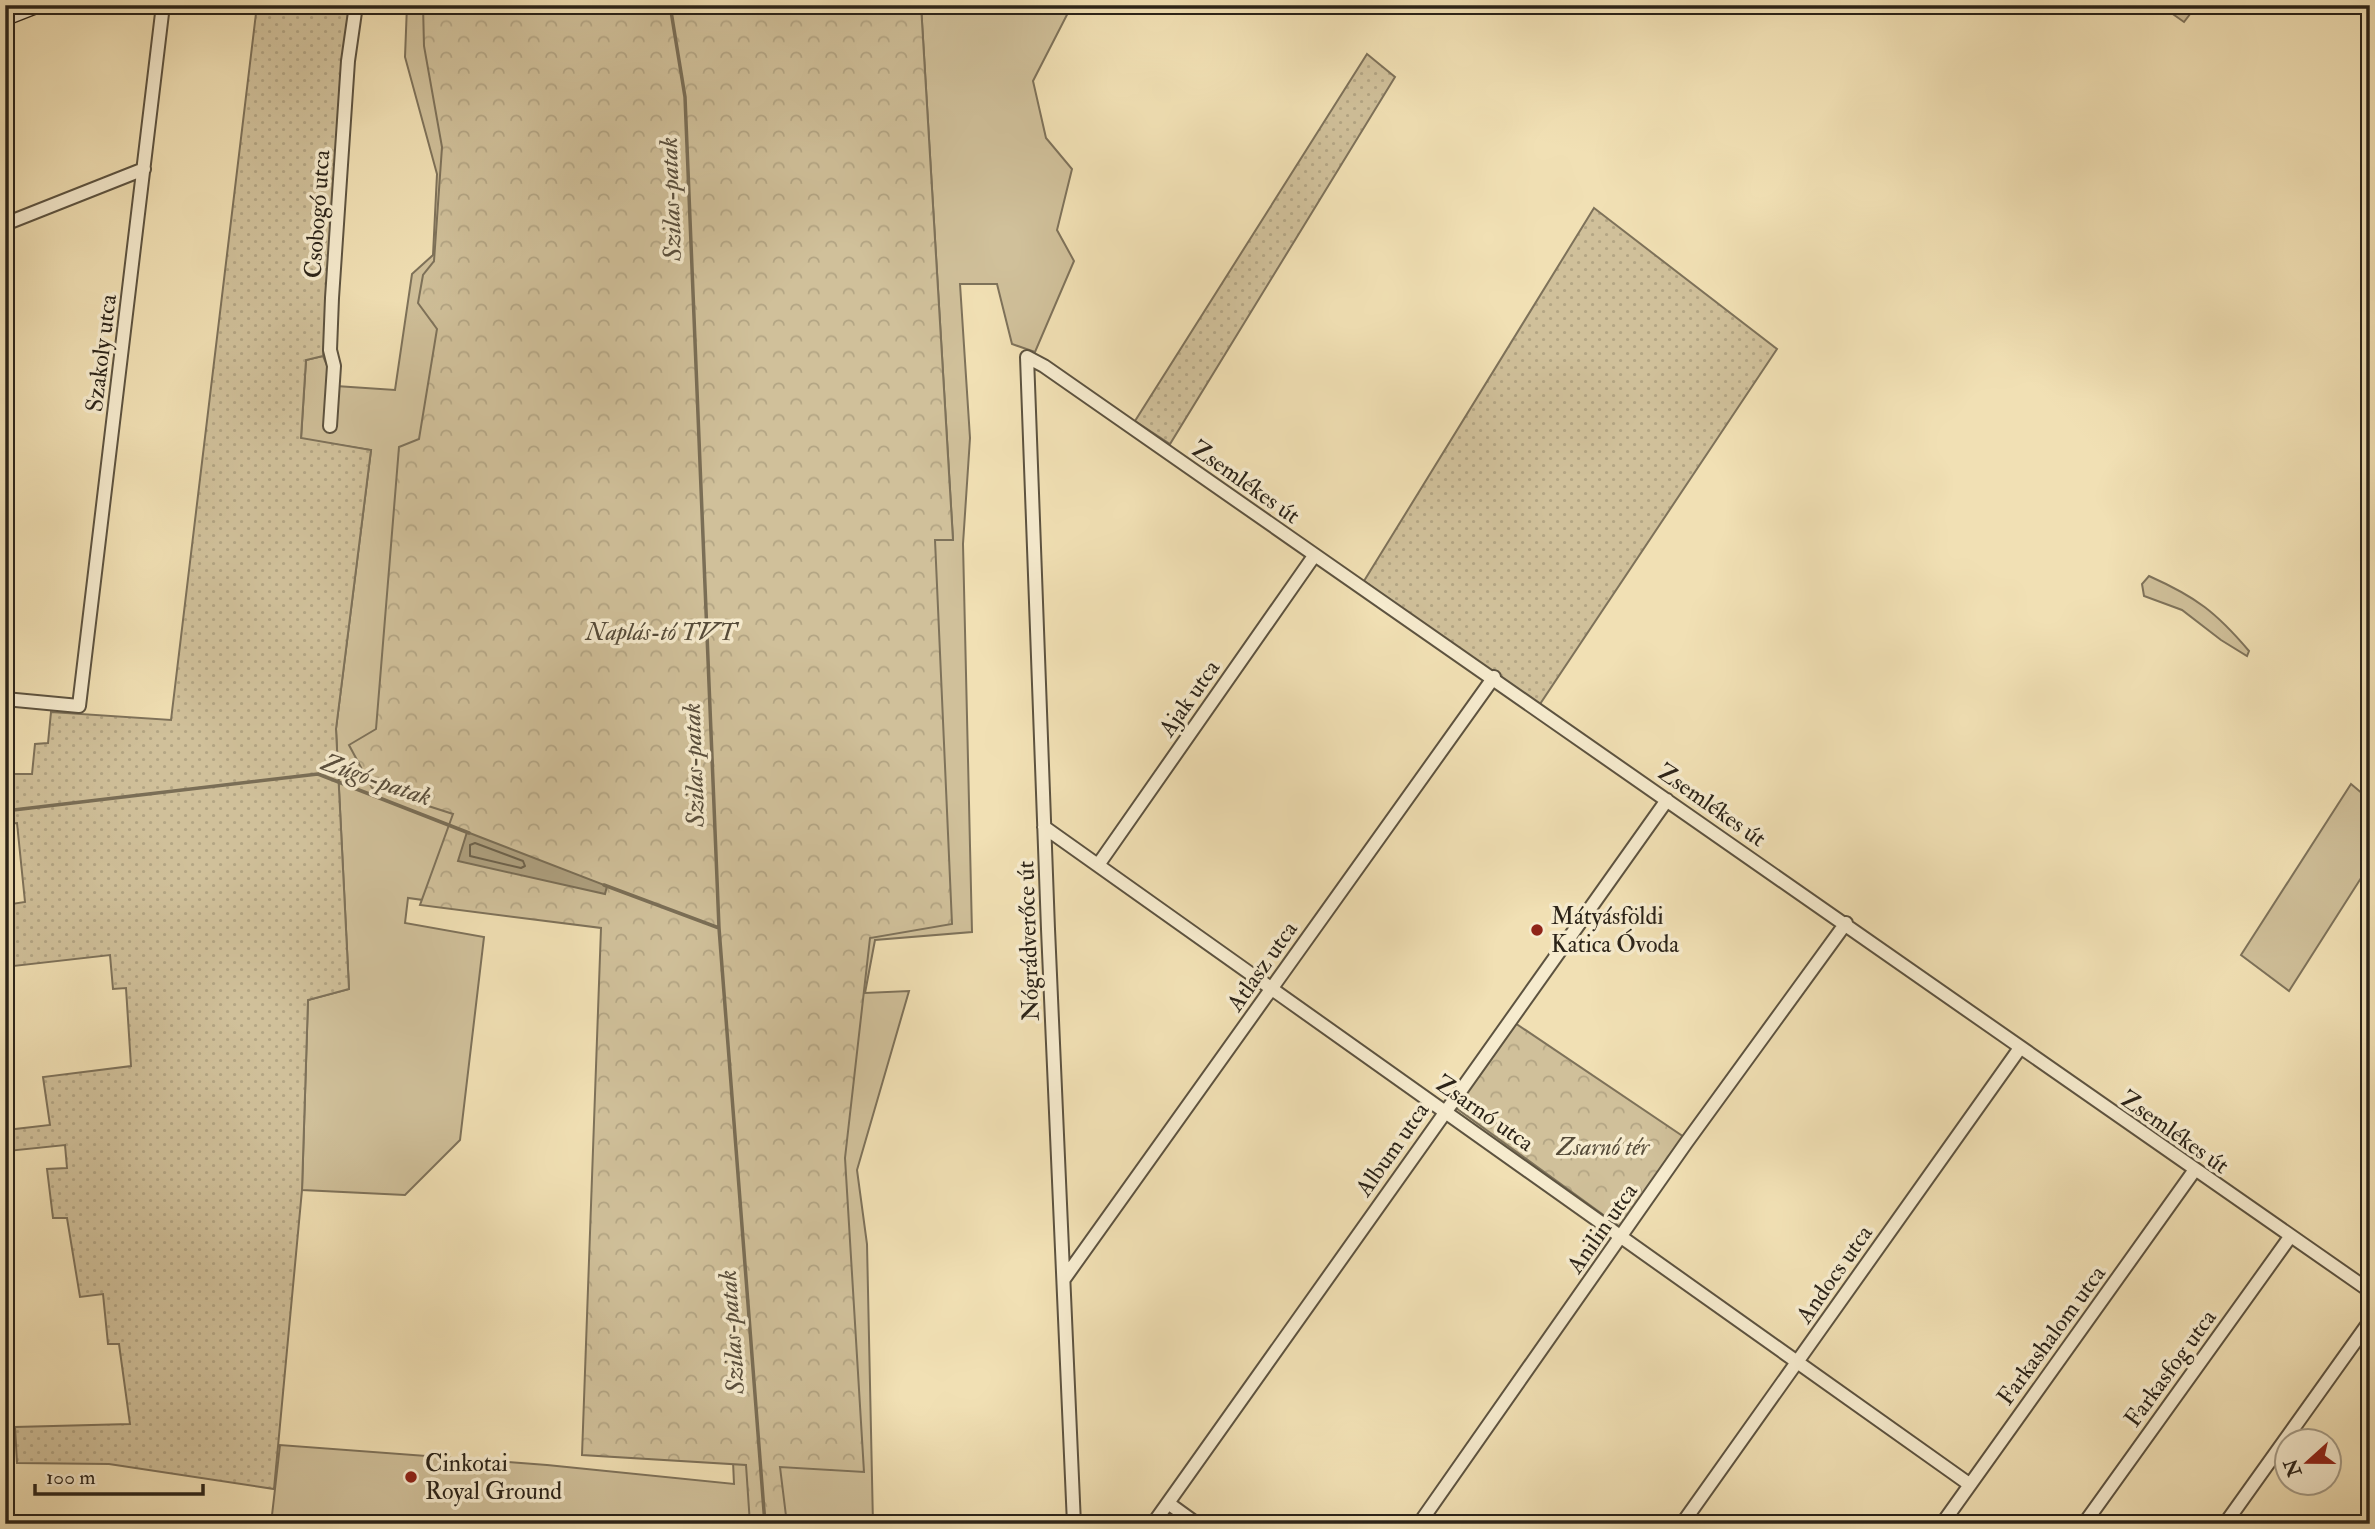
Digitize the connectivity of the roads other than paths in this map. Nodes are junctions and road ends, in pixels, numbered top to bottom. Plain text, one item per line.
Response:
1 (33, 5) edge
2 (163, 5) edge
3 (356, 5) edge
4 (5, 16) edge
5 (144, 169) junction
6 (5, 225) edge
7 (1027, 357) joint
8 (330, 426) dead end
9 (1314, 556) junction
10 (1494, 677) junction
11 (5, 699) edge
12 (1667, 800) junction
13 (1044, 827) junction
14 (1098, 864) junction
15 (1846, 923) junction
16 (1272, 988) junction
17 (2020, 1048) junction
18 (1445, 1110) junction
19 (2194, 1171) junction
20 (1622, 1236) junction
21 (2290, 1237) junction
22 (1064, 1279) junction
23 (2370, 1292) edge
24 (2370, 1321) edge
25 (1797, 1361) junction
26 (1969, 1484) junction
27 (1168, 1503) junction
28 (2370, 1517) edge
29 (1074, 1524) edge
30 (1153, 1524) edge
31 (1197, 1524) edge
32 (1419, 1524) edge
33 (1682, 1524) edge
34 (1942, 1524) edge
35 (2084, 1524) edge
36 (2225, 1524) edge
37 (2365, 1524) edge

1 - 4 main road
2 - 5 street, Szakoly utca
3 - 8 street, Csobogó utca
5 - 6 street
5 - 11 street, Szakoly utca
7 - 9 street, Zsemlékes út
7 - 13 street, Nógrádverőce út
9 - 10 street, Zsemlékes út
9 - 14 street, Ajak utca
10 - 12 street, Zsemlékes út
10 - 16 street, Atlasz utca
12 - 15 street, Zsemlékes út
12 - 18 street, Album utca
13 - 14 street, Zsarnó utca
13 - 22 street, Nógrádverőce út
14 - 16 street, Zsarnó utca
15 - 17 street, Zsemlékes út
15 - 20 street, Anilin utca
16 - 18 street, Zsarnó utca
16 - 22 street, Atlasz utca
17 - 19 street, Zsemlékes út
17 - 25 street, Andocs utca
18 - 20 street, Zsarnó utca
18 - 27 street, Album utca
19 - 21 street, Zsemlékes út
19 - 26 street, Farkashalom utca
20 - 25 street, Zsarnó utca
20 - 32 street, Anilin utca
21 - 23 street, Zsemlékes út
21 - 35 street, Farkasfog utca
22 - 29 street, Nógrádverőce út
24 - 36 street
25 - 26 street, Zsarnó utca
25 - 33 street, Andocs utca
26 - 34 street, Farkashalom utca
27 - 30 street, Album utca
27 - 31 street
28 - 37 street

